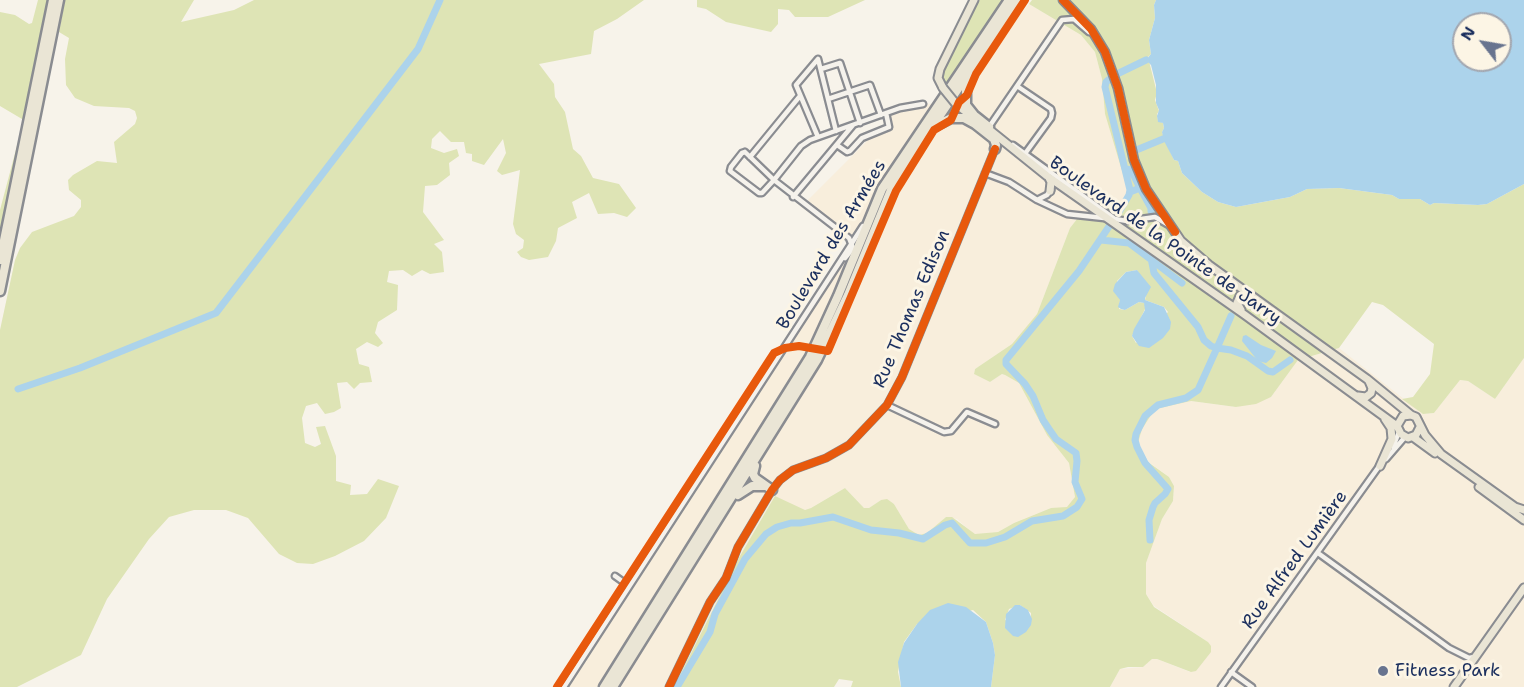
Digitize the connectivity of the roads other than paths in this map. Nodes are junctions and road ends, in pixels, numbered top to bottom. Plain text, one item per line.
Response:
1 (53, 0) edge
2 (59, 0) edge
3 (974, 0) edge
4 (1009, 0) edge
5 (1018, 0) edge
6 (1063, 0) edge
7 (997, 31) junction
8 (1099, 41) junction
9 (821, 69) junction
10 (1017, 86) junction
11 (850, 92) junction
12 (800, 96) junction
13 (828, 99) junction
14 (923, 104) dead end
15 (884, 114) junction
16 (860, 123) junction
17 (854, 125) junction
18 (989, 127) junction
19 (930, 130) junction
20 (836, 131) junction
21 (818, 137) junction
22 (837, 145) junction
23 (995, 148) joint
24 (908, 149) junction
25 (1024, 155) junction
26 (750, 157) junction
27 (985, 173) junction
28 (1047, 176) junction
29 (774, 180) junction
30 (1056, 182) junction
31 (1067, 184) junction
32 (1050, 191) junction
33 (794, 197) junction
34 (1037, 200) junction
35 (1106, 215) junction
36 (1175, 232) junction
37 (852, 242) junction
38 (0, 260) edge
39 (1232, 281) junction
40 (0, 291) edge
41 (1218, 296) junction
42 (1257, 299) junction
43 (1245, 315) junction
44 (1367, 379) junction
45 (1355, 395) junction
46 (888, 405) junction
47 (1370, 405) junction
48 (785, 414) junction
49 (1411, 414) junction
50 (995, 424) dead end
51 (1420, 427) junction
52 (1404, 433) junction
53 (1433, 448) junction
54 (1380, 466) junction
55 (768, 488) junction
56 (1524, 510) edge
57 (1524, 520) edge
58 (713, 529) junction
59 (701, 540) junction
60 (1318, 553) junction
61 (615, 576) dead end
62 (665, 581) dead end
63 (685, 584) dead end
64 (629, 586) junction
65 (1524, 588) edge
66 (1524, 595) edge
67 (652, 602) dead end
68 (668, 614) dead end
69 (639, 634) junction
70 (1457, 653) junction
71 (630, 659) junction
72 (1473, 660) junction
73 (1466, 670) junction
74 (1231, 672) junction
75 (564, 687) edge
76 (604, 687) edge
77 (613, 687) edge
78 (669, 687) edge
79 (1221, 687) edge
80 (1252, 687) edge
81 (1454, 687) edge
82 (1458, 687) edge

1 - 38 highway
2 - 40 highway
3 - 25 main road, Boulevard de la Pointe de Jarry, bridge
4 - 24 highway
5 - 7 highway
6 - 8 main road
7 - 18 highway
7 - 19 highway
8 - 10 street
8 - 36 main road, Boulevard de la Pointe de Jarry
9 - 11 street
9 - 12 street
9 - 13 street
10 - 18 street
10 - 25 street
11 - 13 street
11 - 15 street
11 - 16 street
12 - 21 street
12 - 26 street
13 - 20 street
14 - 15 street
15 - 16 street
15 - 22 street
16 - 17 street
17 - 20 street
17 - 22 street
18 - 25 street, Boulevard de la Pointe de Jarry
19 - 23 highway
19 - 48 highway
20 - 21 street
21 - 29 street
22 - 33 street
23 - 27 street, Rue Thomas Edison
24 - 37 street, Boulevard des Armées
24 - 59 highway
25 - 28 main road, Boulevard de la Pointe de Jarry
25 - 31 street, Boulevard de la Pointe de Jarry
26 - 29 street
26 - 29 street
27 - 34 street
27 - 46 street, Rue Thomas Edison
28 - 30 main road, Boulevard de la Pointe de Jarry
28 - 32 main road
29 - 33 street
30 - 31 street
30 - 32 street
30 - 35 main road, Boulevard de la Pointe de Jarry
31 - 35 street, Boulevard de la Pointe de Jarry
32 - 34 street
33 - 37 street
34 - 35 street
35 - 36 street, Boulevard de la Pointe de Jarry
35 - 41 main road, Boulevard de la Pointe de Jarry
36 - 39 main road, Boulevard de la Pointe de Jarry
37 - 64 street, Boulevard des Armées
39 - 41 main road
39 - 42 main road, Boulevard de la Pointe de Jarry
41 - 43 main road, Boulevard de la Pointe de Jarry
42 - 43 main road
42 - 44 main road, Boulevard de la Pointe de Jarry
43 - 45 main road, Boulevard de la Pointe de Jarry
44 - 45 main road
44 - 49 main road, Boulevard de la Pointe de Jarry
45 - 47 main road, Boulevard de la Pointe de Jarry
46 - 50 street
46 - 55 street, Rue Thomas Edison
47 - 52 main road, Boulevard de la Pointe de Jarry
47 - 54 main road
48 - 55 highway
48 - 58 highway
49 - 51 main road, Boulevard de la Pointe de Jarry
49 - 52 main road
51 - 52 main road
51 - 53 main road, Boulevard de la Pointe de Jarry
52 - 53 main road, Boulevard de la Pointe de Jarry
52 - 54 street, Rue Alfred Lumière
53 - 56 main road
53 - 57 main road
54 - 60 street, Rue Alfred Lumière
55 - 58 highway
55 - 78 street, Rue Thomas Edison
58 - 59 highway
59 - 62 highway
59 - 63 highway
59 - 69 highway
59 - 71 highway
60 - 70 street
60 - 74 street, Rue Alfred Lumière
61 - 64 street
64 - 75 street, Boulevard des Armées
65 - 72 main road
66 - 72 main road
67 - 69 highway
68 - 71 highway
69 - 76 highway
70 - 72 street
70 - 73 street
71 - 77 highway
72 - 73 main road
72 - 82 main road
73 - 81 main road
74 - 79 street, Rue Alfred Lumière
74 - 80 street

